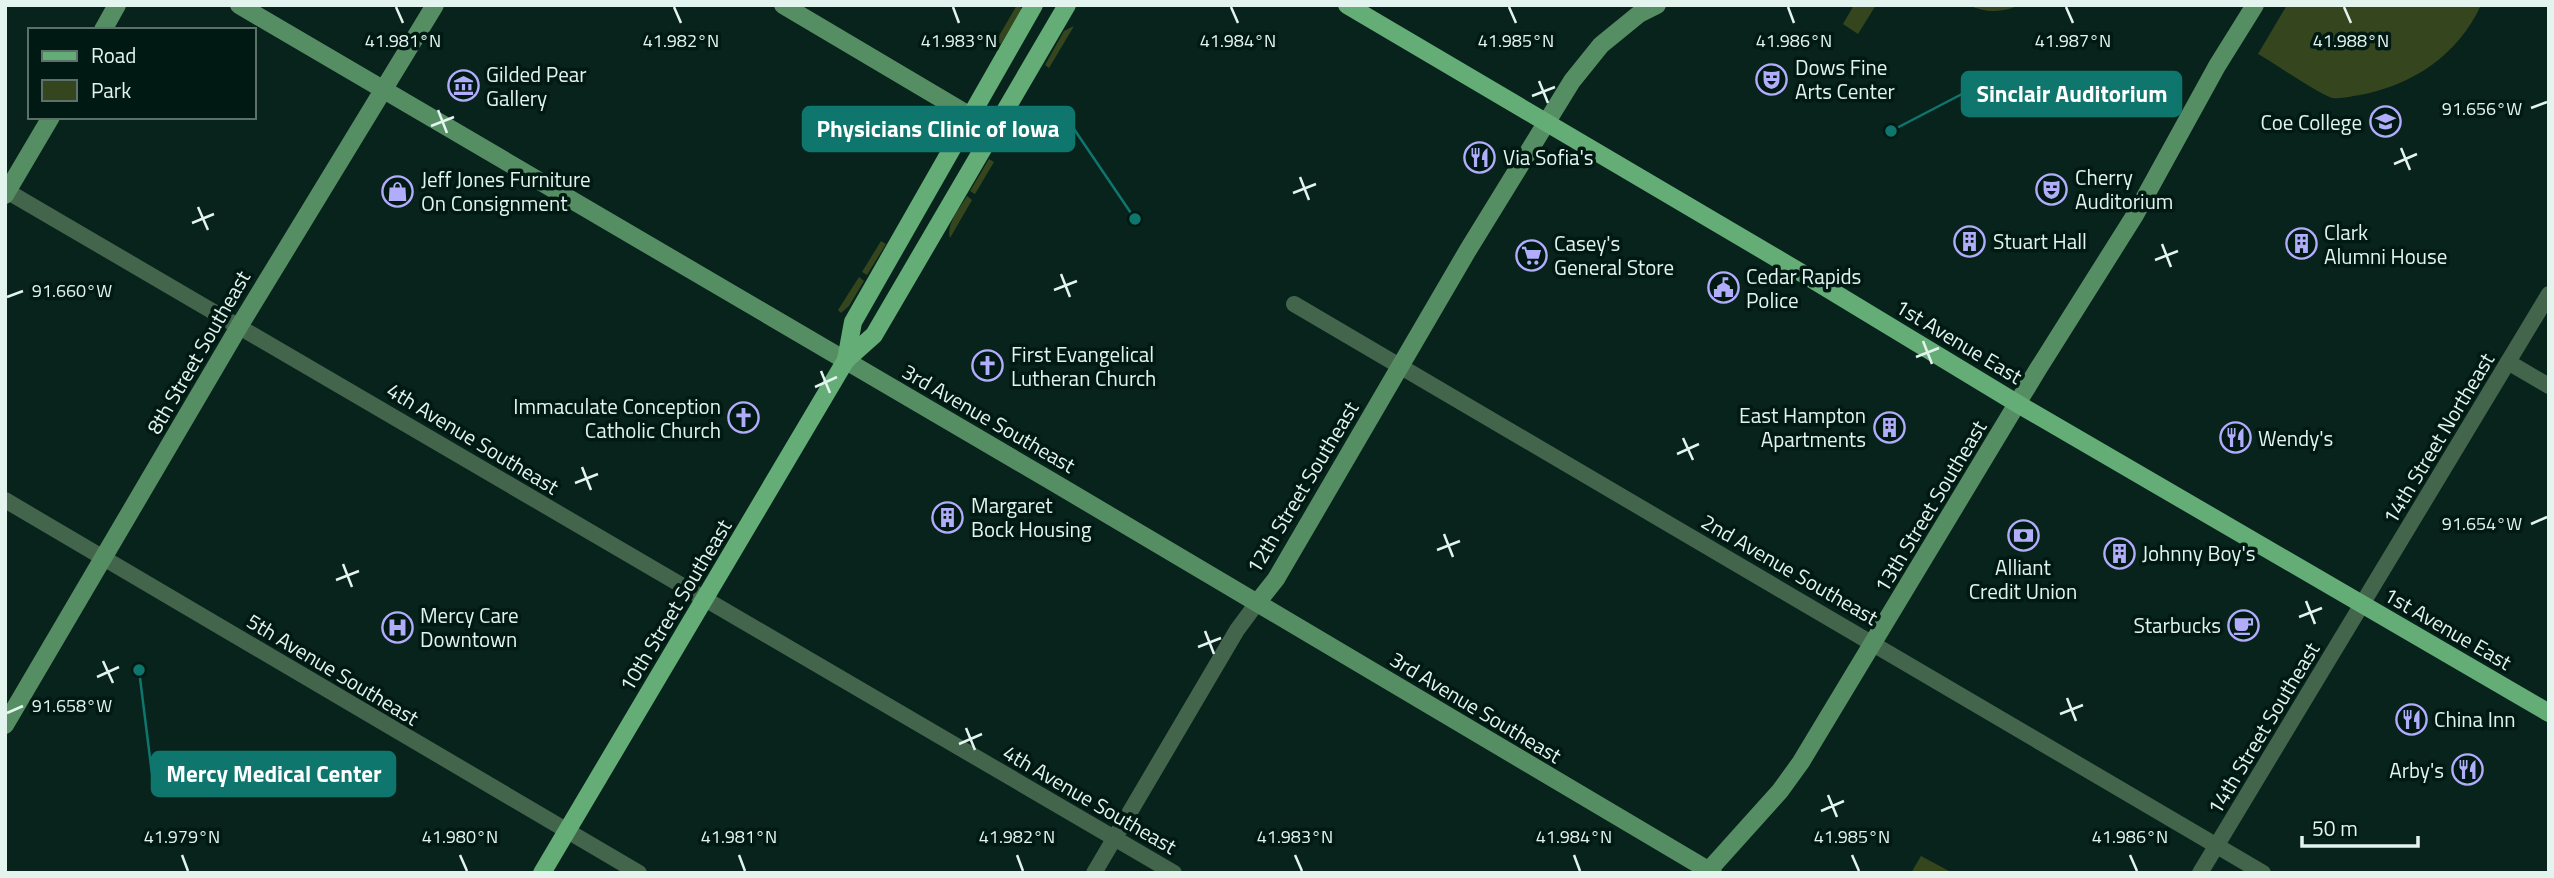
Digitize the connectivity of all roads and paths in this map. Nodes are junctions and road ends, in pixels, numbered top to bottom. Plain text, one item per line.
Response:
1 (117, 5) edge
2 (239, 5) edge
3 (435, 5) edge
4 (783, 5) edge
5 (1034, 5) edge
6 (1067, 5) edge
7 (1657, 5) edge
8 (2255, 5) edge
9 (1358, 8) edge
10 (104, 28) edge
11 (384, 91) junction
12 (971, 116) junction
13 (50, 119) edge
14 (1545, 121) junction
15 (994, 130) junction
16 (6, 192) edge
17 (2549, 294) edge
18 (1294, 304) dead end
19 (240, 325) junction
20 (846, 360) junction
21 (2508, 362) junction
22 (1399, 366) junction
23 (2549, 386) edge
24 (2018, 404) junction
25 (5, 500) edge
26 (104, 558) junction
27 (705, 598) junction
28 (1257, 603) junction
29 (2363, 604) junction
30 (1873, 644) junction
31 (2549, 713) edge
32 (5, 725) edge
33 (567, 831) junction
34 (1115, 838) junction
35 (2216, 846) junction
36 (1711, 872) edge
37 (542, 873) edge
38 (639, 873) edge
39 (1094, 873) edge
40 (1174, 873) edge
41 (2200, 873) edge
42 (2263, 873) edge

1 - 10 main road
2 - 11 main road, 3rd Avenue Southeast
3 - 11 main road, 8th Street Southeast
4 - 12 main road
5 - 12 main road, 10th Street Southeast
6 - 15 main road, 10th Street Southeast
7 - 14 main road, 12th Street Southeast
8 - 24 main road, 13th Street Southeast
9 - 14 main road, 1st Avenue East
11 - 19 main road, 8th Street Southeast
11 - 20 main road, 3rd Avenue Southeast
12 - 15 main road
12 - 20 main road, 10th Street Southeast
13 - 16 main road
14 - 22 main road, 12th Street Southeast
14 - 24 main road, 1st Avenue East
15 - 20 main road, 10th Street Southeast
16 - 19 street, 4th Avenue Southeast
17 - 21 street, 14th Street Northeast
18 - 22 street, 2nd Avenue Southeast
19 - 26 main road, 8th Street Southeast
19 - 27 street, 4th Avenue Southeast
20 - 27 main road, 10th Street Southeast
20 - 28 main road, 3rd Avenue Southeast
21 - 23 street
21 - 29 street, 14th Street Northeast
22 - 28 main road, 12th Street Southeast
22 - 30 street, 2nd Avenue Southeast
24 - 29 main road, 1st Avenue East
24 - 30 main road, 13th Street Southeast
25 - 26 street, 5th Avenue Southeast
26 - 32 main road, 8th Street Southeast
26 - 33 street, 5th Avenue Southeast
27 - 33 main road, 10th Street Southeast
27 - 34 street, 4th Avenue Southeast
28 - 34 street, 12th Street Southeast
28 - 36 main road, 3rd Avenue Southeast
29 - 31 main road, 1st Avenue East
29 - 35 street, 14th Street Southeast
30 - 35 street, 2nd Avenue Southeast
30 - 36 main road, 13th Street Southeast
33 - 37 main road, 10th Street Southeast
33 - 38 street, 5th Avenue Southeast
34 - 39 street, 12th Street Southeast
34 - 40 street, 4th Avenue Southeast
35 - 41 street, 14th Street Southeast
35 - 42 street, 2nd Avenue Southeast

